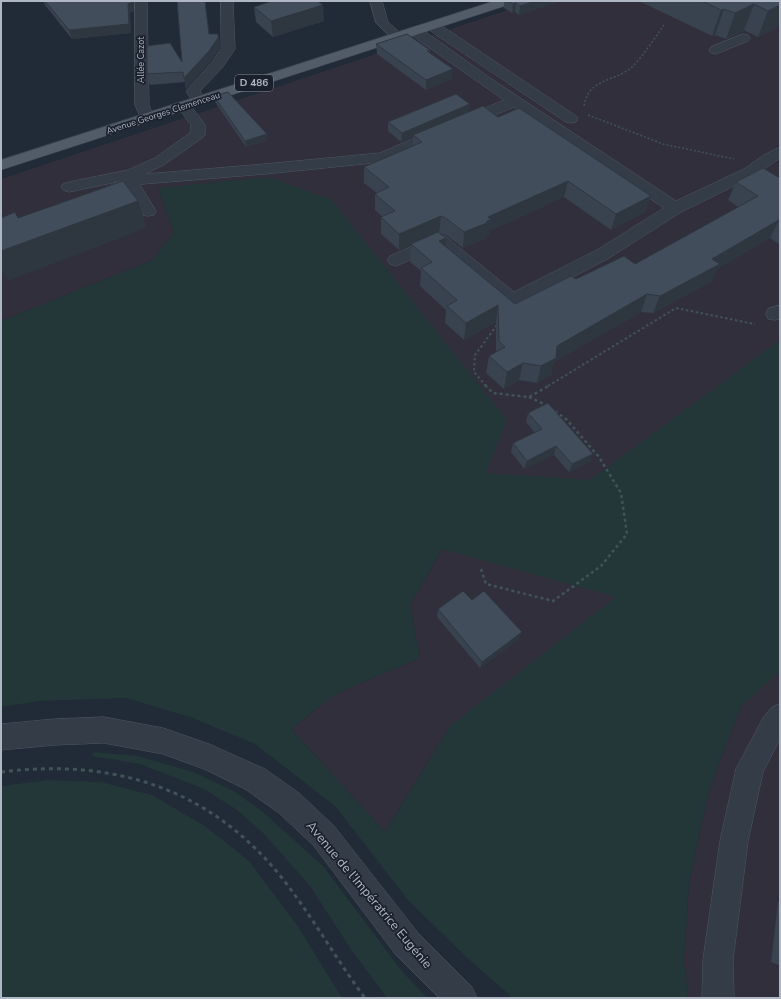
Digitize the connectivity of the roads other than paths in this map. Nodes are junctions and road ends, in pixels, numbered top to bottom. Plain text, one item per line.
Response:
1 (141, 1) edge
2 (227, 1) edge
3 (376, 1) edge
4 (508, 1) edge
5 (432, 26) junction
6 (415, 31) junction
7 (398, 37) junction
8 (742, 38) edge
9 (716, 50) dead end
10 (199, 101) junction
11 (515, 101) junction
12 (184, 106) junction
13 (147, 118) junction
14 (571, 119) dead end
15 (780, 152) edge
16 (1, 165) edge
17 (752, 170) junction
18 (131, 183) junction
19 (69, 187) dead end
20 (780, 187) edge
21 (84, 203) edge
22 (675, 208) junction
23 (148, 211) dead end
24 (396, 260) dead end
25 (780, 717) edge
26 (1, 737) edge
27 (461, 998) edge
28 (718, 998) edge

1 - 13 street, Allée Cazot
2 - 10 street
3 - 7 street
4 - 5 main road, Avenue Georges Clemenceau / D 486
5 - 6 main road, Avenue Georges Clemenceau / D 486
5 - 14 street
6 - 7 main road, Avenue Georges Clemenceau / D 486
6 - 11 street
7 - 10 main road, Avenue Georges Clemenceau / D 486
8 - 9 street
10 - 12 main road, Avenue Georges Clemenceau / D 486
11 - 18 street
11 - 22 street
12 - 13 main road, Avenue Georges Clemenceau / D 486
12 - 19 street
13 - 16 main road, Avenue Georges Clemenceau / D 486
15 - 17 street
17 - 20 street
17 - 22 street
18 - 21 street
18 - 23 street
22 - 24 street
25 - 28 street
26 - 27 street, Avenue de l'Impératrice Eugénie

